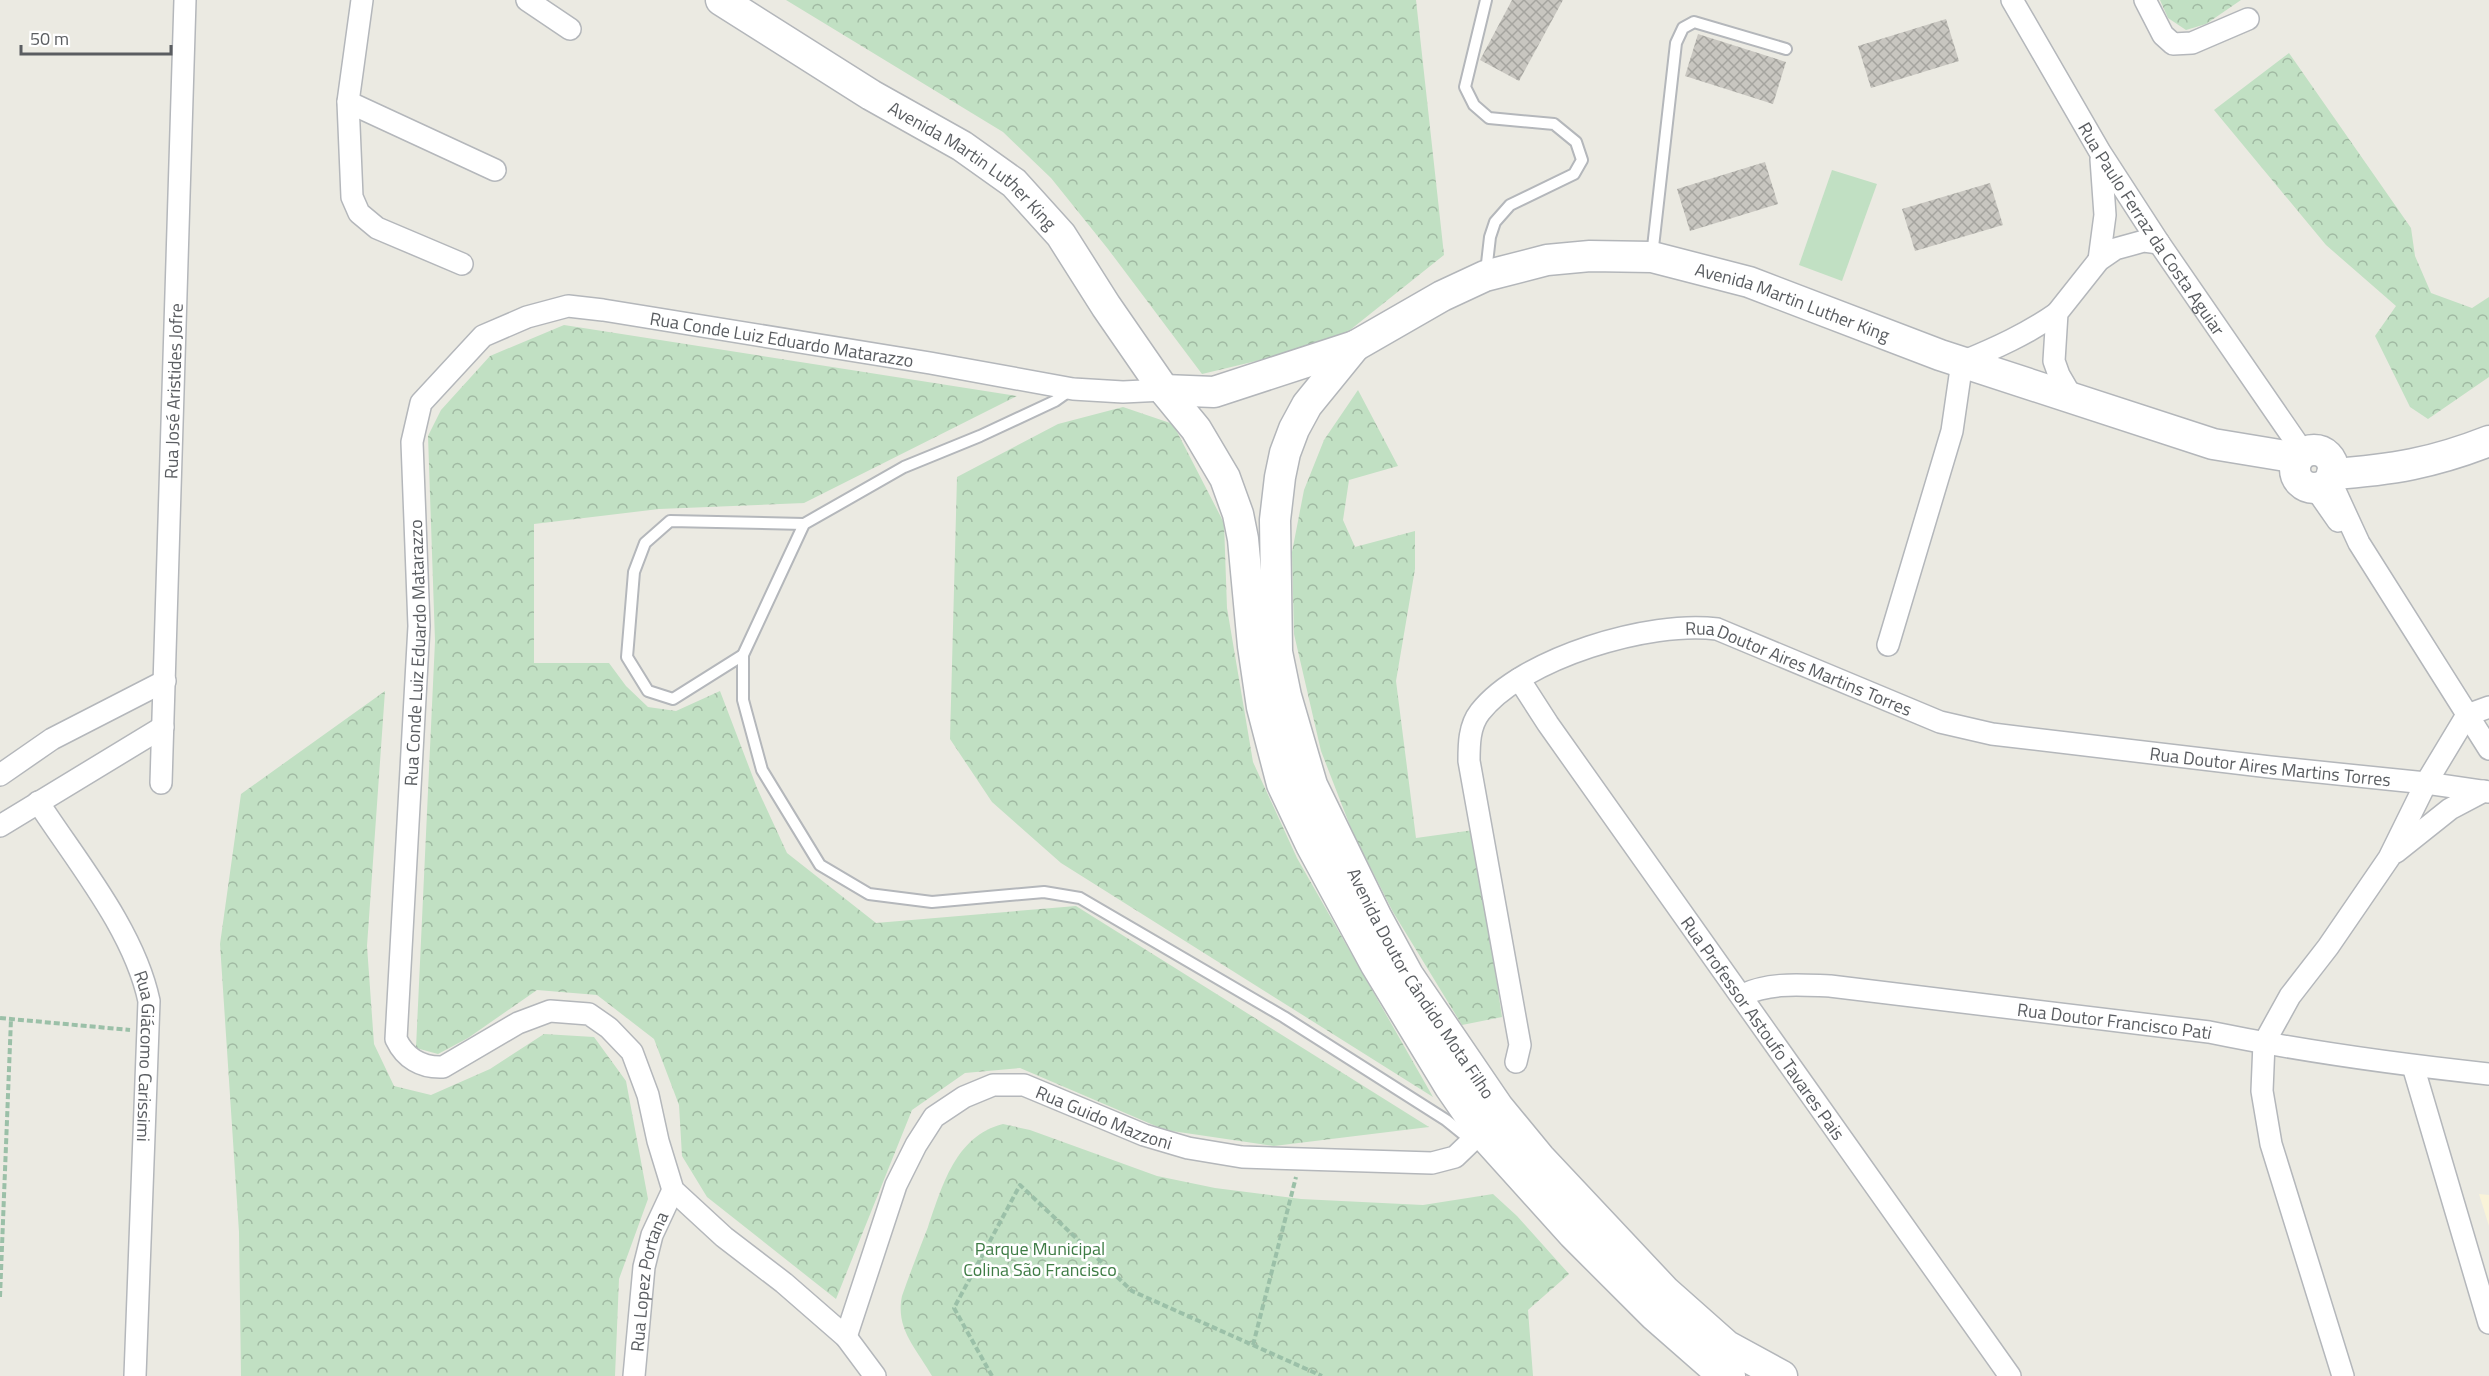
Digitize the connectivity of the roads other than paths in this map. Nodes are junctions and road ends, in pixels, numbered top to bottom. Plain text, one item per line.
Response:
1 (185, 0) edge
2 (362, 0) edge
3 (526, 0) edge
4 (721, 0) edge
5 (1486, 0) edge
6 (2012, 0) edge
7 (2145, 0) edge
8 (2248, 19) dead end
9 (570, 28) dead end
10 (1786, 49) dead end
11 (348, 102) junction
12 (2100, 152) junction
13 (495, 170) dead end
14 (2159, 243) junction
15 (1652, 257) junction
16 (2098, 260) junction
17 (462, 264) dead end
18 (1485, 276) junction
19 (2057, 313) junction
20 (1355, 346) junction
21 (1962, 362) junction
22 (1283, 370) junction
23 (1073, 389) junction
24 (1164, 390) junction
25 (1214, 392) junction
26 (2073, 399) junction
27 (1307, 405) junction
28 (1196, 429) junction
29 (2489, 441) edge
30 (2315, 470) junction
31 (1280, 477) junction
32 (1225, 478) junction
33 (804, 524) junction
34 (1888, 645) dead end
35 (743, 655) junction
36 (1520, 679) junction
37 (165, 681) junction
38 (2489, 707) edge
39 (2467, 715) junction
40 (163, 727) junction
41 (2489, 749) edge
42 (0, 775) edge
43 (161, 783) dead end
44 (2426, 783) junction
45 (2487, 792) edge
46 (38, 802) junction
47 (0, 826) edge
48 (2389, 858) junction
49 (1742, 995) junction
50 (2264, 1043) junction
51 (1516, 1062) dead end
52 (2413, 1066) junction
53 (2489, 1074) edge
54 (1498, 1107) junction
55 (1477, 1137) junction
56 (673, 1190) junction
57 (2489, 1323) edge
58 (846, 1337) junction
59 (1723, 1362) edge
60 (135, 1376) edge
61 (634, 1376) edge
62 (875, 1376) edge
63 (1782, 1376) edge
64 (2010, 1376) edge
65 (2343, 1376) edge

1 - 37 street, Rua José Aristides Jofre
2 - 11 street
3 - 9 street
4 - 24 main road, Avenida Martin Luther King
5 - 18 lane
6 - 12 street, Rua Paulo Ferraz da Costa Aguiar
7 - 8 street
10 - 15 lane
11 - 13 street
11 - 17 street
12 - 14 street, Rua Paulo Ferraz da Costa Aguiar
12 - 16 street
14 - 16 street
14 - 30 street, Rua Paulo Ferraz da Costa Aguiar
15 - 18 main road, Avenida Martin Luther King
15 - 21 main road, Avenida Martin Luther King
16 - 19 street
18 - 20 main road, Avenida Martin Luther King
19 - 21 street
19 - 26 street
20 - 22 main road, Avenida Martin Luther King
20 - 27 main road, Avenida Martin Luther King
21 - 26 main road, Avenida Martin Luther King
21 - 34 street
22 - 25 main road, Avenida Martin Luther King
22 - 27 main road
23 - 24 street, Rua Conde Luiz Eduardo Matarazzo
23 - 33 lane
23 - 56 street, Rua Conde Luiz Eduardo Matarazzo
24 - 25 main road, Avenida Martin Luther King
24 - 28 main road, Avenida Martin Luther King
25 - 28 main road
26 - 30 main road, Avenida Martin Luther King
27 - 31 main road, Avenida Martin Luther King
28 - 32 main road, Avenida Martin Luther King
29 - 30 main road, Avenida Martin Luther King
30 - 39 street, Rua Paulo Ferraz da Costa Aguiar
31 - 32 main road
31 - 54 main road, Avenida Doutor Cândido Mota Filho
32 - 55 main road, Avenida Doutor Cândido Mota Filho
33 - 35 lane
33 - 35 lane
35 - 55 lane
36 - 44 street, Rua Doutor Aires Martins Torres
36 - 49 street, Rua Professor Astoufo Tavares Pais
36 - 51 street, Rua Doutor Aires Martins Torres
37 - 40 street, Rua José Aristides Jofre
37 - 42 street
38 - 39 street
39 - 41 street, Rua Paulo Ferraz da Costa Aguiar
39 - 44 street
40 - 43 street, Rua José Aristides Jofre
40 - 46 street
44 - 45 street, Rua Doutor Aires Martins Torres
44 - 48 street
45 - 48 street
46 - 47 street
46 - 60 street, Rua Giácomo Carissimi
48 - 50 street
49 - 50 street, Rua Doutor Francisco Pati
49 - 64 street, Rua Professor Astoufo Tavares Pais
50 - 52 street, Rua Doutor Francisco Pati
50 - 65 street
52 - 53 street, Rua Doutor Francisco Pati
52 - 57 street
54 - 55 street, Rua Guido Mazzoni
54 - 59 main road, Avenida Doutor Cândido Mota Filho
55 - 58 street, Rua Guido Mazzoni
55 - 59 main road, Avenida Doutor Cândido Mota Filho
56 - 58 street, Rua Conde Luiz Eduardo Matarazzo
56 - 61 street, Rua Lopez Portana
58 - 62 street, Rua Conde Luiz Eduardo Matarazzo
59 - 63 main road, Avenida Doutor Cândido Mota Filho

